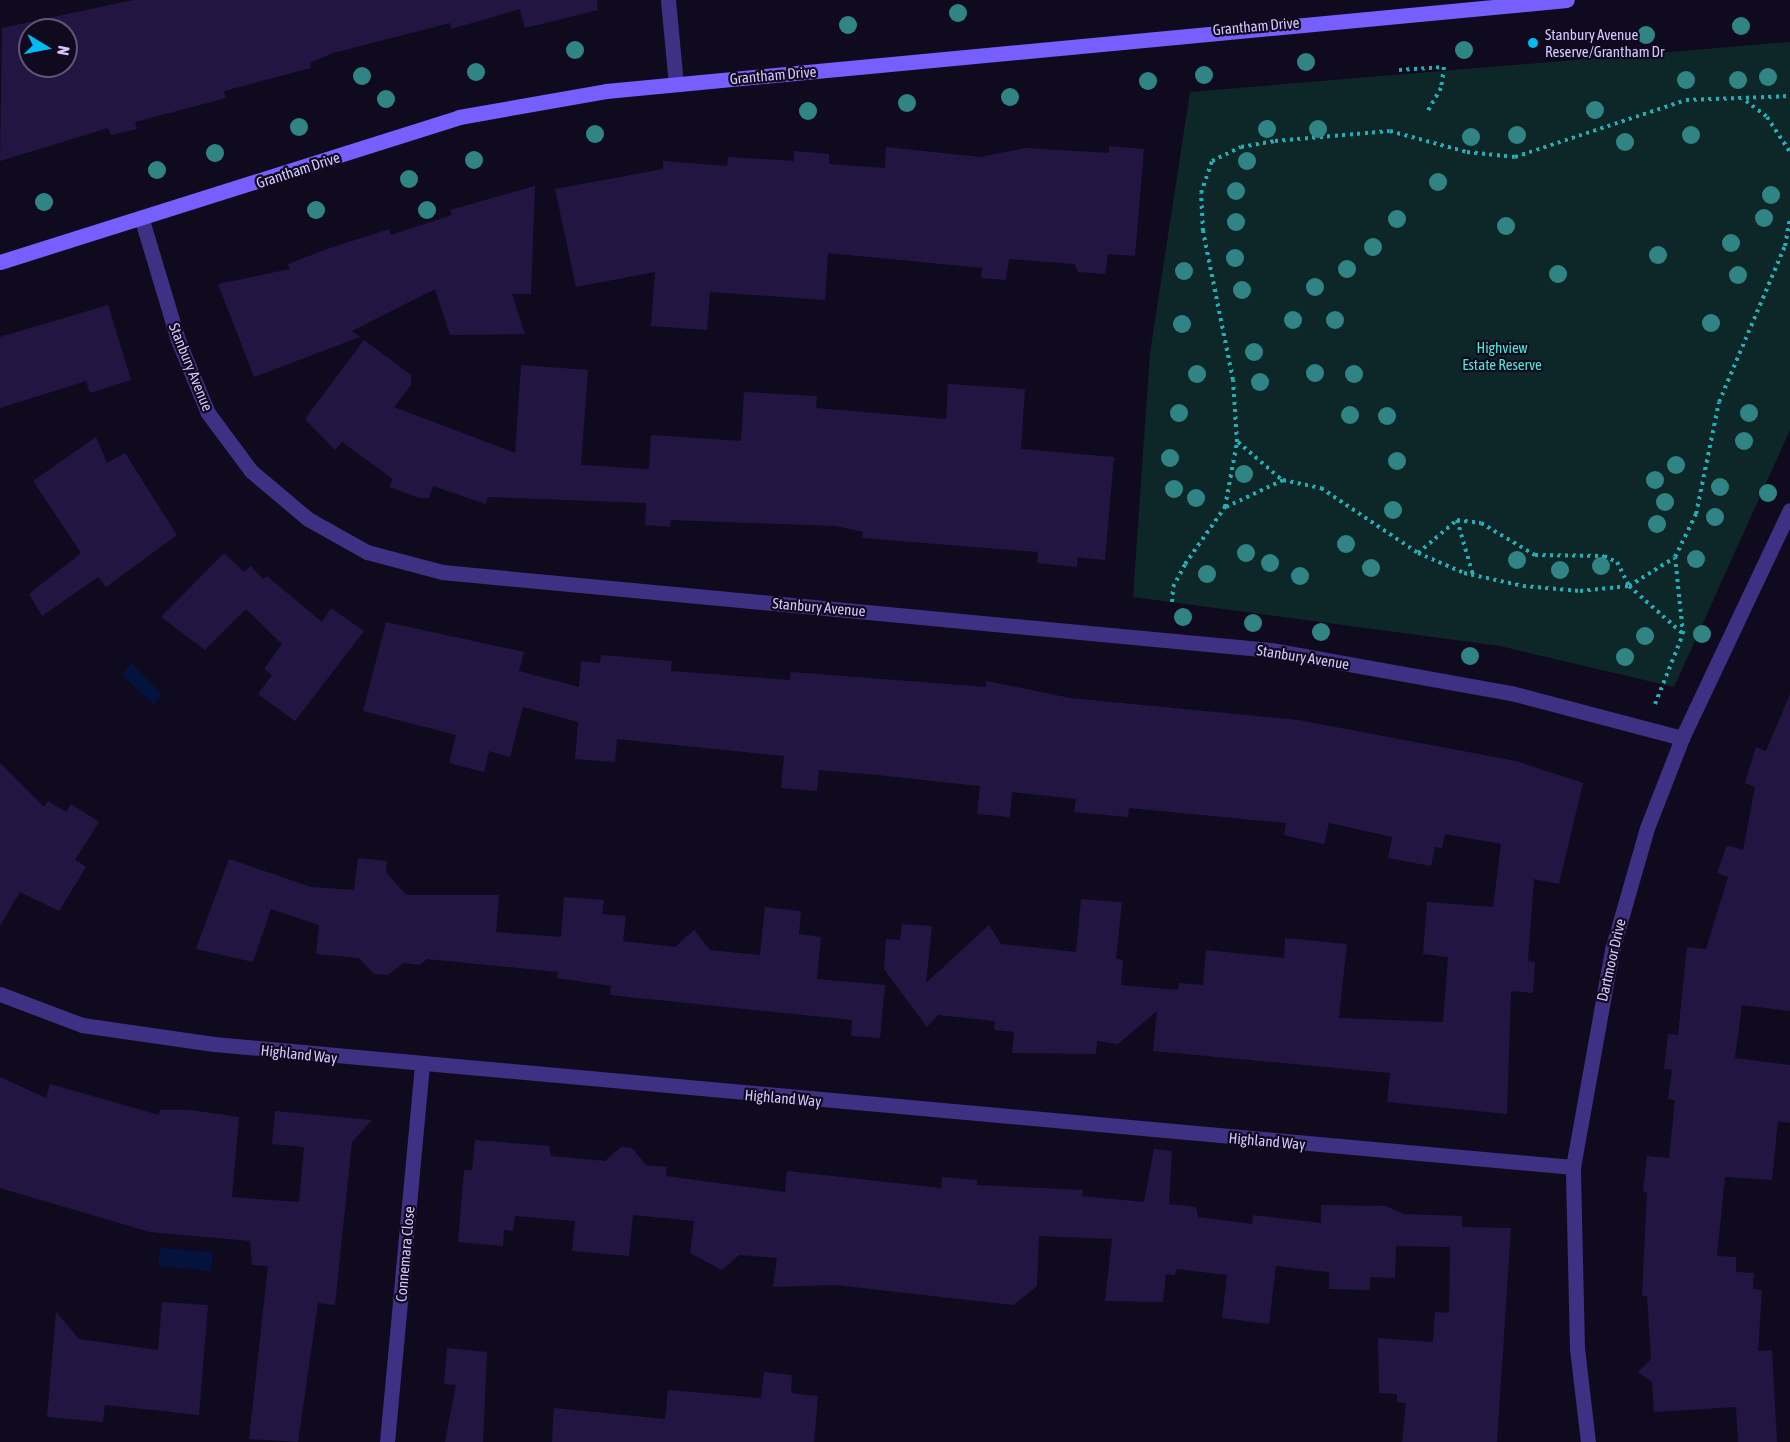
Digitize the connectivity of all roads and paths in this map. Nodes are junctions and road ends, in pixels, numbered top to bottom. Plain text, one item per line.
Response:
1 (668, 0) edge
2 (1567, 0) edge
3 (1399, 70) dead end
4 (676, 84) junction
5 (1790, 96) edge
6 (1746, 101) junction
7 (1427, 112) dead end
8 (1790, 152) edge
9 (1790, 217) edge
10 (142, 220) junction
11 (0, 262) edge
12 (1237, 442) junction
13 (1283, 480) junction
14 (1226, 507) junction
15 (1790, 510) edge
16 (1457, 520) junction
17 (1418, 553) junction
18 (1675, 557) junction
19 (1474, 575) junction
20 (1629, 586) junction
21 (1172, 602) dead end
22 (1683, 634) junction
23 (1655, 704) dead end
24 (1682, 738) junction
25 (0, 994) edge
26 (422, 1067) junction
27 (1573, 1167) junction
28 (387, 1442) edge
29 (1588, 1442) edge

1 - 4 street
2 - 4 street, Grantham Drive
3 - 7 path
4 - 10 street, Grantham Drive
5 - 6 path
6 - 8 path
6 - 12 path
9 - 18 path
10 - 11 street, Grantham Drive
10 - 24 street, Stanbury Avenue
12 - 13 path
12 - 14 path
13 - 14 path
13 - 17 path
14 - 21 path
15 - 24 street, Dartmoor Drive
16 - 17 path
16 - 19 path
16 - 20 path
17 - 19 path
18 - 20 path
18 - 22 path
19 - 20 path
20 - 22 path
22 - 23 path
24 - 27 street, Dartmoor Drive
25 - 26 street, Highland Way
26 - 27 street, Highland Way
26 - 28 street, Connemara Close
27 - 29 street, Dartmoor Drive

